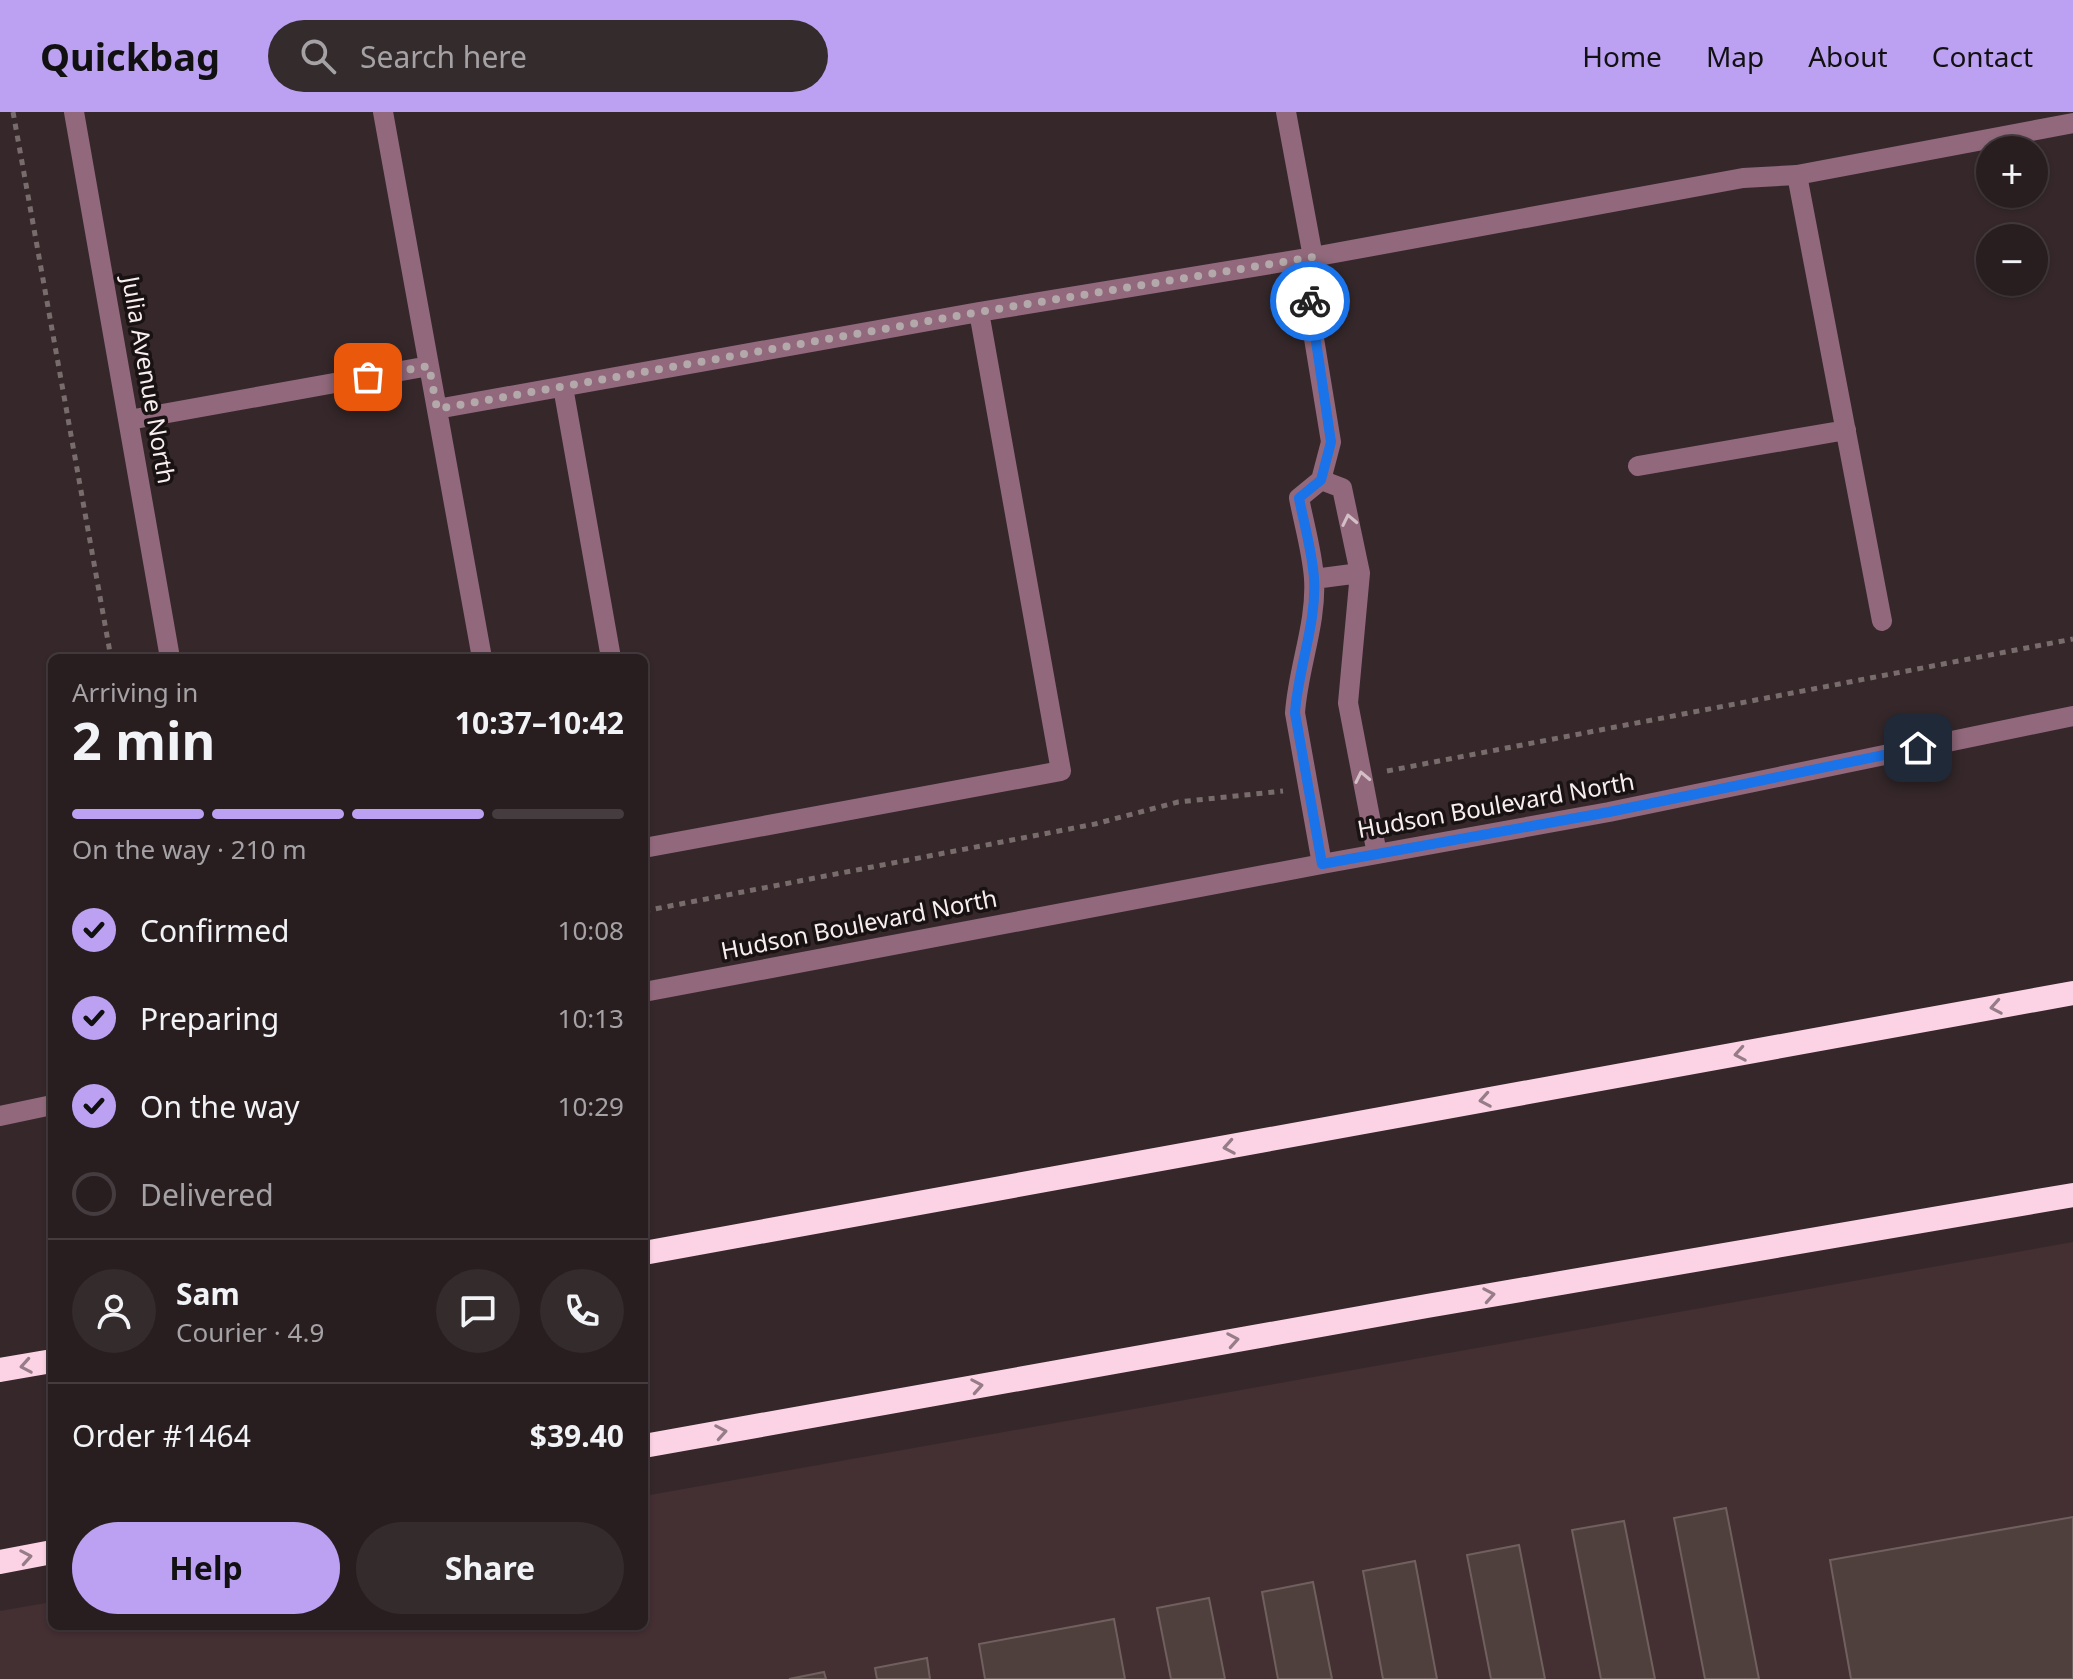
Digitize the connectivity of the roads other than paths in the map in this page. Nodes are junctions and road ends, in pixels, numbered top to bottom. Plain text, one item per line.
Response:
1 (74, 112) edge
2 (383, 112) edge
3 (1286, 112) edge
4 (2073, 123) edge
5 (1797, 175) junction
6 (1313, 257) junction
7 (979, 312) junction
8 (429, 366) junction
9 (563, 387) junction
10 (437, 409) junction
11 (129, 420) junction
12 (1846, 430) junction
13 (1638, 466) dead end
14 (1321, 480) junction
15 (1360, 573) junction
16 (1314, 579) junction
17 (1882, 621) dead end
18 (169, 654) edge
19 (481, 654) edge
20 (610, 654) edge
21 (2073, 716) edge
22 (648, 844) edge
23 (1377, 854) junction
24 (1322, 864) junction
25 (648, 991) edge
26 (2073, 993) edge
27 (48, 1106) edge
28 (0, 1116) edge
29 (2068, 1197) edge
30 (648, 1252) edge
31 (48, 1362) edge
32 (0, 1370) edge
33 (648, 1445) edge
34 (48, 1553) edge
35 (0, 1562) edge

1 - 11 street, Julia Avenue North
2 - 8 street
3 - 6 street
4 - 5 street
5 - 6 street
5 - 12 street
6 - 7 street
6 - 14 street
7 - 9 street
7 - 22 street
8 - 10 street
8 - 11 street
9 - 10 street
9 - 20 street
10 - 19 street
11 - 18 street, Julia Avenue North
12 - 13 street
12 - 17 street
15 -> 14 street
14 - 16 street
15 - 16 street
23 -> 15 street
16 - 24 street
21 - 23 street, Hudson Boulevard North
23 - 24 street, Hudson Boulevard North
24 - 25 street, Hudson Boulevard North
26 -> 30 highway
27 - 28 street
33 -> 29 highway
31 -> 32 highway
35 -> 34 highway

